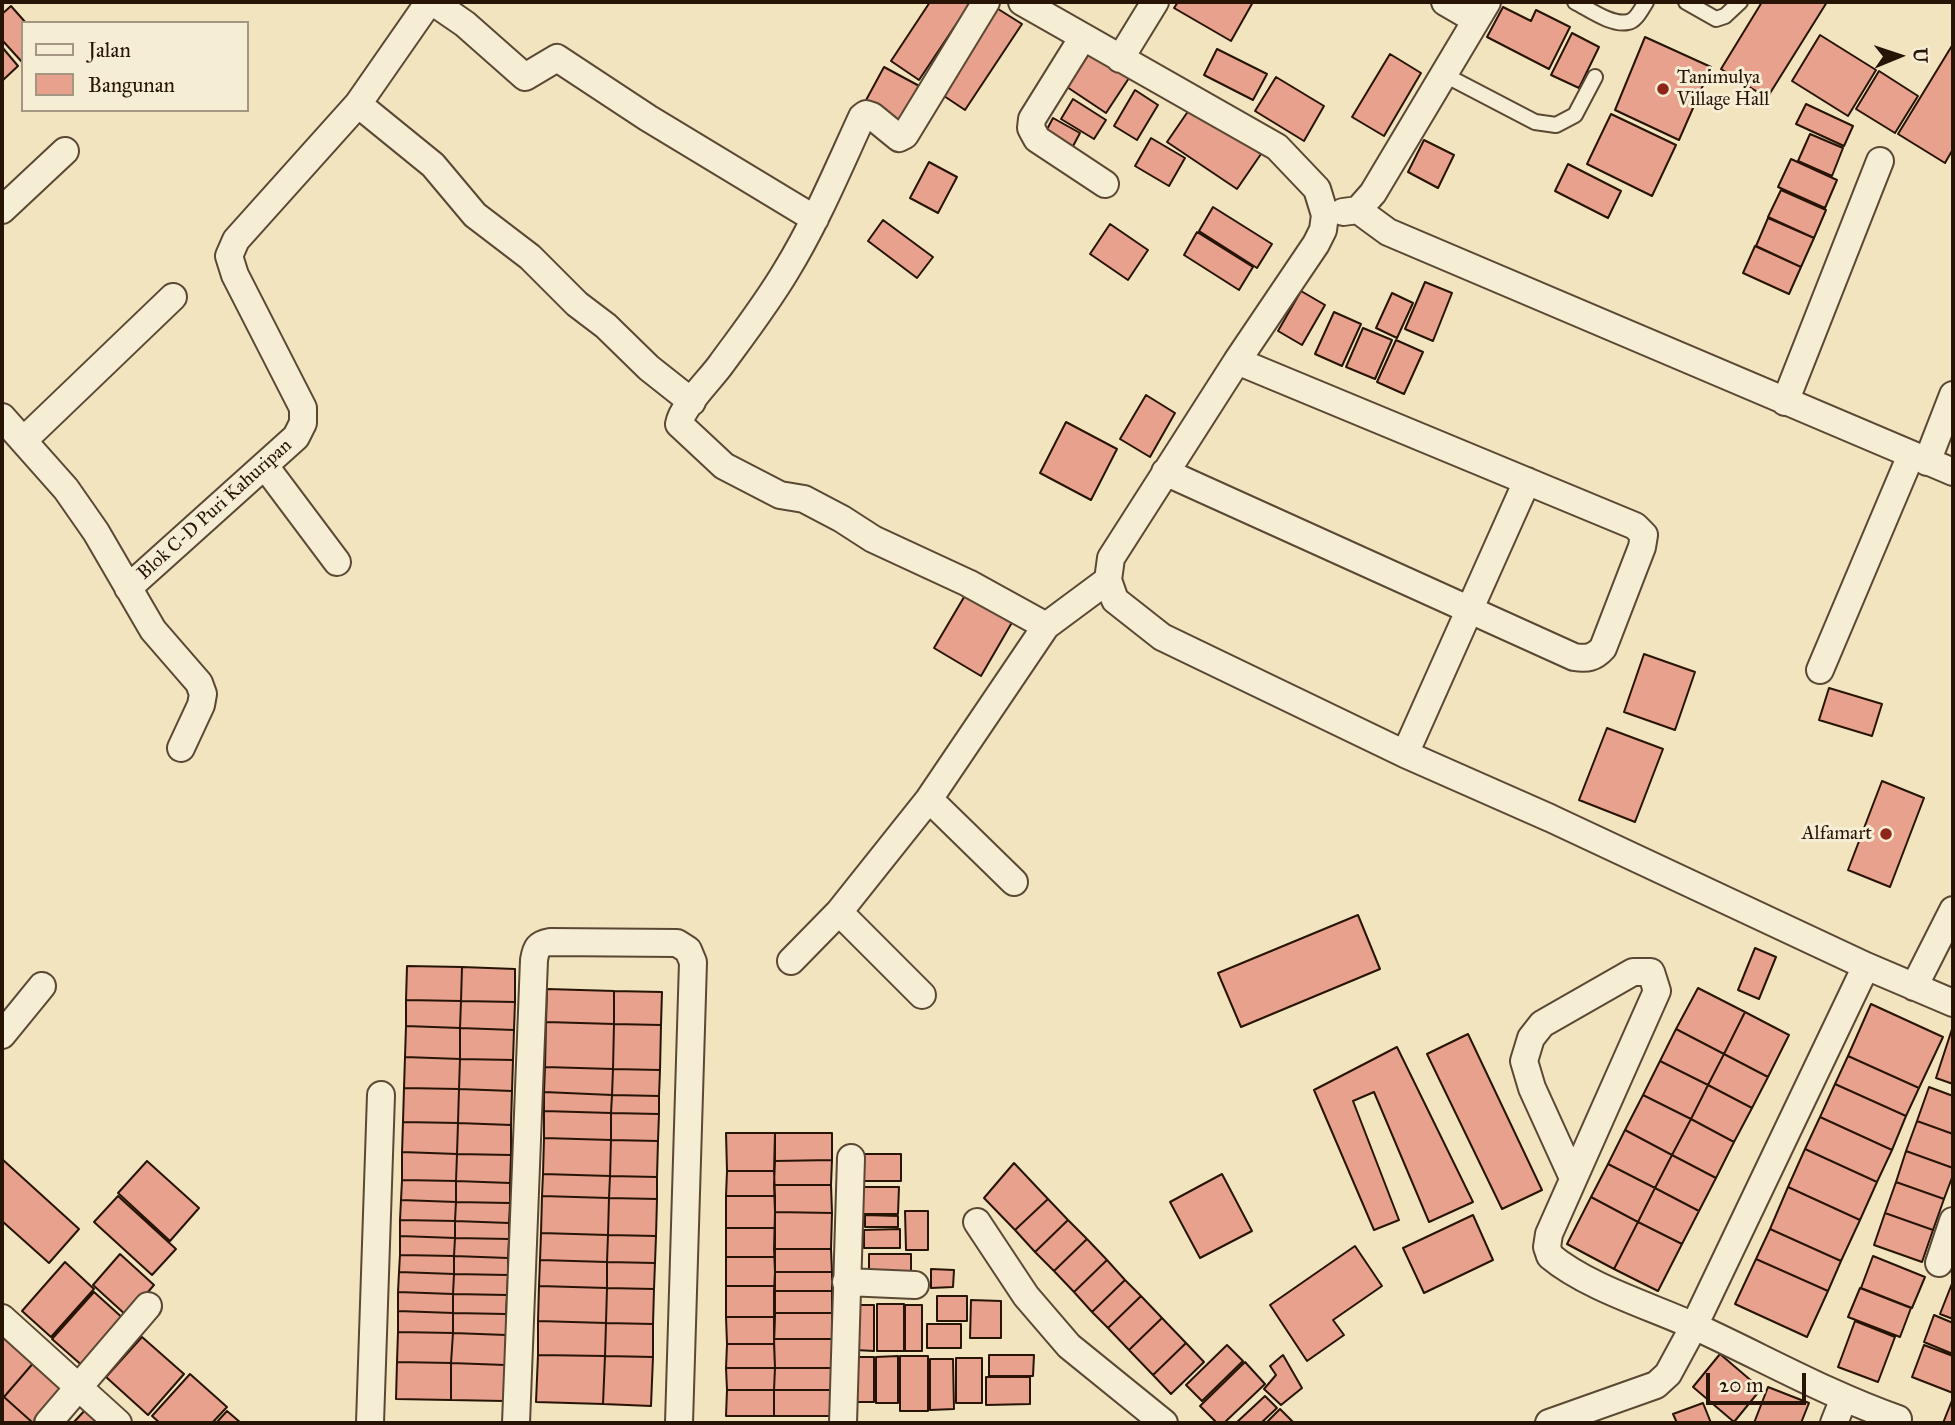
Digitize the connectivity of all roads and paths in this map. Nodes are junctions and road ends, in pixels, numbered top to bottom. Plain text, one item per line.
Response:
1 (431, 2) edge
2 (986, 2) edge
3 (1022, 2) edge
4 (1156, 2) edge
5 (1445, 2) edge
6 (1575, 2) edge
7 (1646, 2) edge
8 (1686, 2) edge
9 (1740, 2) edge
10 (1481, 11) edge
11 (1083, 37) junction
12 (1120, 59) junction
13 (1443, 74) junction
14 (1595, 77) dead end
15 (358, 104) junction
16 (65, 151) dead end
17 (1880, 161) dead end
18 (1105, 184) dead end
19 (2, 210) edge
20 (1358, 210) junction
21 (1325, 215) junction
22 (815, 219) junction
23 (173, 297) dead end
24 (1237, 361) junction
25 (1953, 396) edge
26 (691, 402) junction
27 (1785, 402) junction
28 (2, 417) edge
29 (24, 440) junction
30 (1919, 459) junction
31 (265, 466) junction
32 (1165, 472) junction
33 (1953, 472) edge
34 (1527, 481) junction
35 (337, 562) dead end
36 (1108, 580) junction
37 (128, 588) junction
38 (1470, 611) junction
39 (1046, 626) junction
40 (1820, 670) dead end
41 (181, 748) dead end
42 (1405, 754) junction
43 (929, 799) junction
44 (1014, 882) dead end
45 (1953, 910) edge
46 (839, 912) junction
47 (791, 961) dead end
48 (1866, 966) junction
49 (42, 986) dead end
50 (1914, 987) junction
51 (922, 995) dead end
52 (1953, 1003) edge
53 (2, 1035) edge
54 (381, 1096) dead end
55 (851, 1158) dead end
56 (1573, 1178) junction
57 (1953, 1221) edge
58 (977, 1222) dead end
59 (1939, 1263) dead end
60 (846, 1282) junction
61 (915, 1285) dead end
62 (148, 1306) dead end
63 (2, 1318) edge
64 (1694, 1326) junction
65 (79, 1388) junction
66 (1844, 1398) junction
67 (1898, 1419) dead end
68 (48, 1423) edge
69 (118, 1423) edge
70 (370, 1423) edge
71 (516, 1423) edge
72 (680, 1423) edge
73 (844, 1423) edge
74 (1164, 1423) edge
75 (1549, 1423) edge
76 (1834, 1423) edge

1 - 15 street
1 - 22 street
2 - 22 street
3 - 11 street
4 - 12 street
5 - 10 street
6 - 7 lane
8 - 9 lane
10 - 13 street
11 - 12 street
11 - 18 street
12 - 21 street
13 - 14 lane
13 - 20 street
15 - 26 street
15 - 31 street, Blok C-D Puri Kahuripan
16 - 19 street
17 - 27 street
20 - 21 street
20 - 27 street
21 - 24 street
22 - 26 street
23 - 29 street
24 - 32 street
24 - 34 street
25 - 30 street
26 - 39 street
27 - 30 street
28 - 29 street
29 - 37 street
30 - 33 street
30 - 40 street
31 - 35 street
31 - 37 street, Blok C-D Puri Kahuripan
32 - 36 street
32 - 38 street
34 - 38 street
34 - 38 street
36 - 39 street
36 - 42 street
37 - 41 street
38 - 42 street
39 - 43 street
42 - 48 street
43 - 44 street
43 - 46 street
45 - 50 street
46 - 47 street
46 - 51 street
48 - 50 street
48 - 64 street
49 - 53 street
50 - 52 street
54 - 70 street
55 - 60 street
56 - 56 street
56 - 64 street
57 - 59 street
58 - 74 street
60 - 61 street
60 - 73 street
62 - 65 street
63 - 65 street
64 - 66 street
64 - 75 street
65 - 68 street
65 - 69 street
66 - 67 street
66 - 76 street
71 - 72 street

